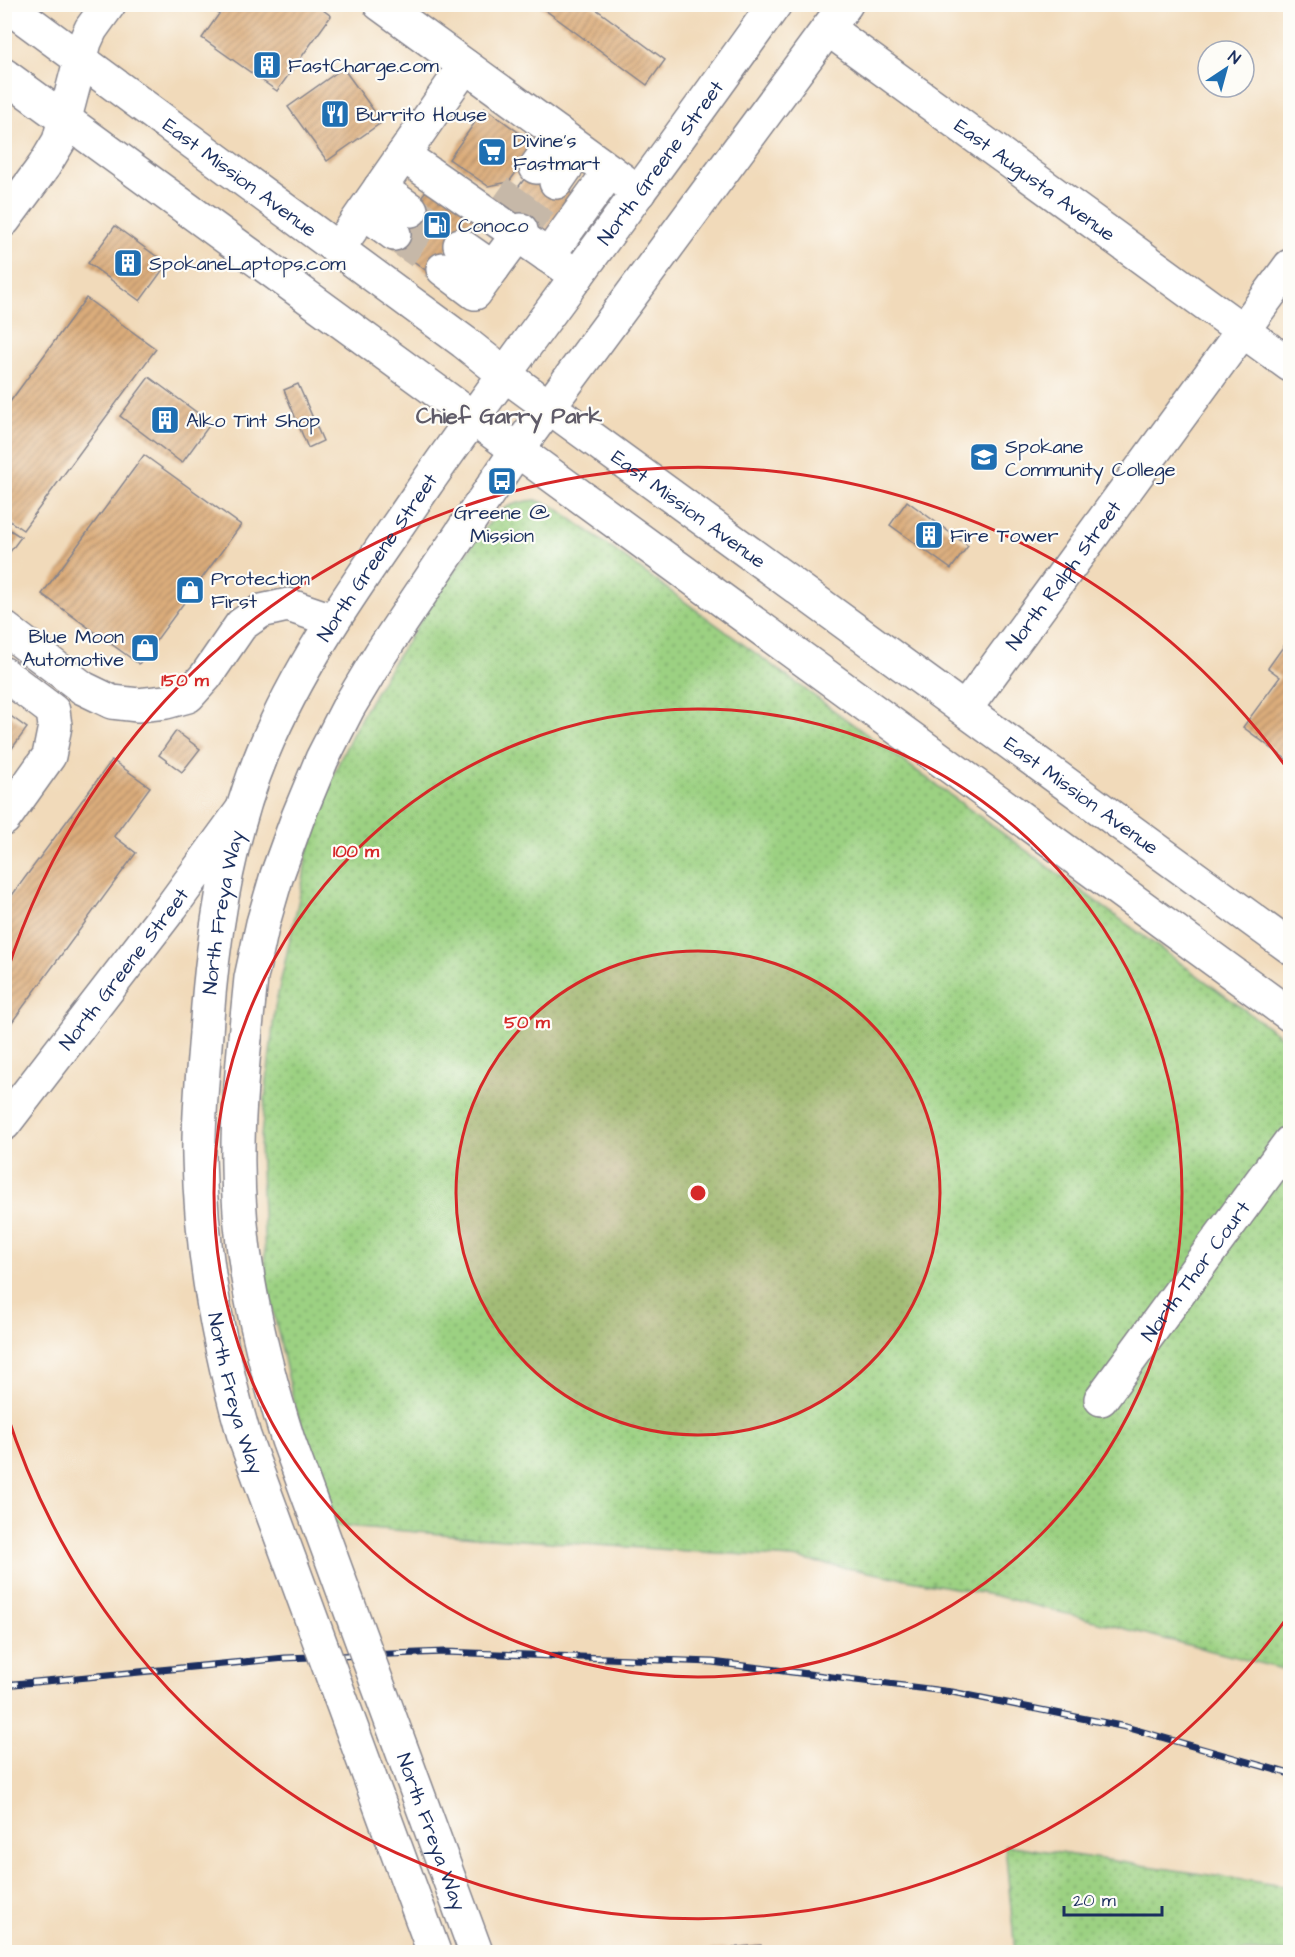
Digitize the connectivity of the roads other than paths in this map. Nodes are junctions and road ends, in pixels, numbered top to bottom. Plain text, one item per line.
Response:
1 (5, 4) edge
2 (108, 4) edge
3 (380, 4) edge
4 (775, 4) edge
5 (837, 17) edge
6 (81, 61) junction
7 (465, 66) junction
8 (4, 75) edge
9 (65, 121) junction
10 (569, 142) junction
11 (403, 155) junction
12 (609, 171) junction
13 (546, 174) tunnel mouth
14 (639, 192) junction
15 (372, 200) junction
16 (4, 220) edge
17 (402, 222) tunnel mouth
18 (510, 225) junction
19 (338, 250) junction
20 (548, 256) junction
21 (451, 257) tunnel mouth
22 (1290, 266) edge
23 (577, 276) junction
24 (484, 281) junction
25 (1243, 330) junction
26 (448, 332) junction
27 (1290, 365) edge
28 (504, 374) junction
29 (550, 407) junction
30 (472, 418) junction
31 (517, 450) junction
32 (332, 620) junction
33 (4, 628) edge
34 (4, 674) edge
35 (965, 709) junction
36 (243, 809) junction
37 (4, 819) edge
38 (1290, 947) edge
39 (1290, 1015) edge
40 (4, 1124) edge
41 (1290, 1142) edge
42 (1101, 1399) dead end
43 (434, 1953) edge
44 (476, 1953) edge

1 - 6 main road, East Mission Avenue
2 - 6 main road
3 - 7 main road
4 - 14 main road, North Greene Street
5 - 25 main road, East Augusta Avenue
5 - 29 main road
6 - 9 main road
6 - 19 main road, East Mission Avenue
7 - 10 main road
7 - 11 main road
8 - 9 main road
9 - 16 main road
9 - 30 main road
10 - 12 main road
10 - 13 main road
11 - 15 main road
11 - 18 main road
12 - 14 main road
12 - 20 main road
14 - 23 main road, North Greene Street
15 - 17 main road
15 - 19 main road
18 - 20 main road
18 - 24 main road
19 - 26 main road, East Mission Avenue
20 - 23 main road
21 - 24 main road
22 - 25 main road, North Ralph Street
23 - 28 main road, North Greene Street
24 - 26 main road
25 - 27 main road, East Augusta Avenue
25 - 35 main road, North Ralph Street
26 - 28 main road, East Mission Avenue
28 - 29 main road, East Mission Avenue
28 - 30 main road, North Greene Street
29 - 31 main road
29 - 35 main road, East Mission Avenue
30 - 31 main road
30 - 32 main road, North Greene Street
31 - 39 main road
31 - 44 main road, North Freya Way, bridge
32 - 33 main road
32 - 36 main road, North Greene Street
34 - 37 main road
35 - 38 main road, East Mission Avenue
36 - 40 main road, North Greene Street
36 - 43 main road, North Freya Way, bridge
41 - 42 main road, North Thor Court

